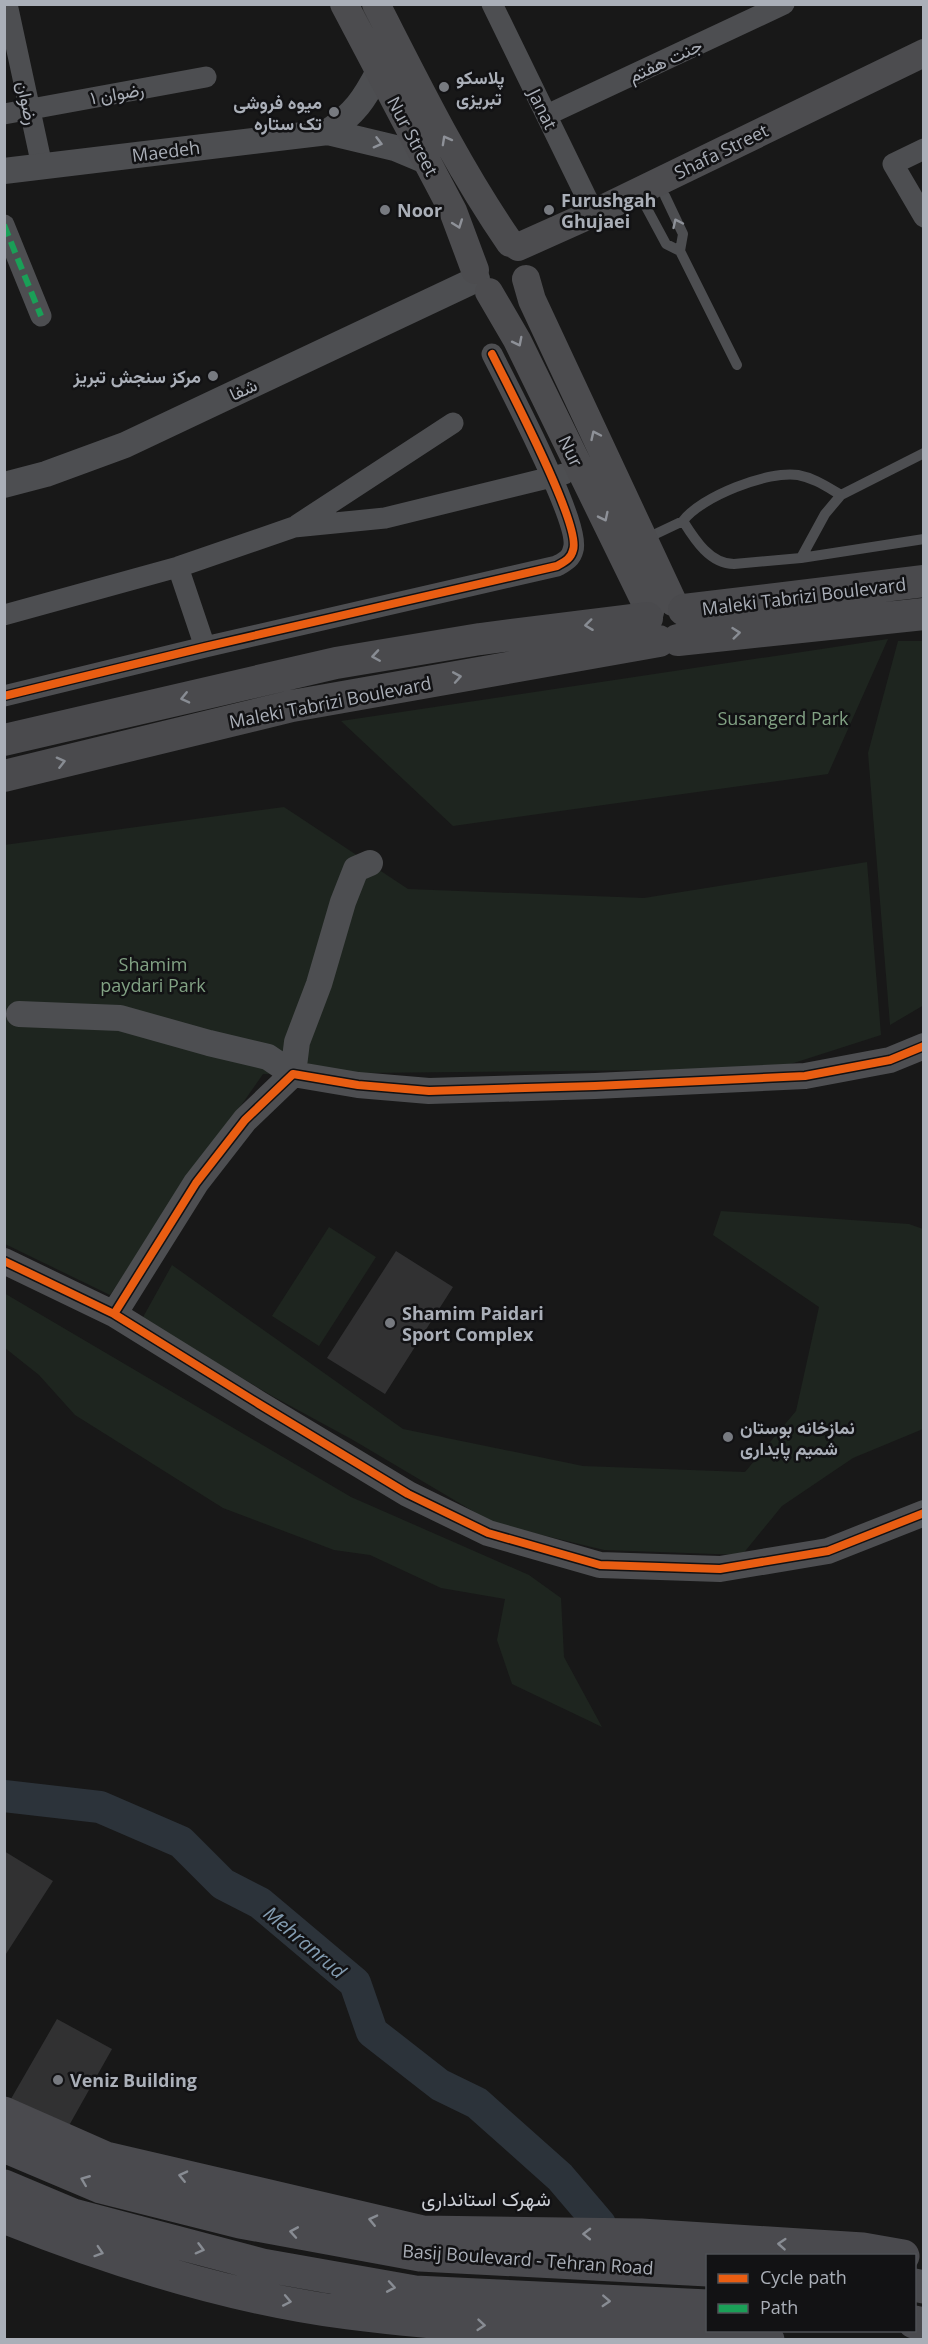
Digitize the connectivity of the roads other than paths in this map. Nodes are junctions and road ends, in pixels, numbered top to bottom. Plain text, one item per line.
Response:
1 (344, 4) edge
2 (376, 4) edge
3 (492, 4) edge
4 (784, 4) edge
5 (6, 5) edge
6 (924, 53) edge
7 (379, 71) junction
8 (924, 72) edge
9 (206, 77) dead end
10 (28, 109) junction
11 (4, 114) edge
12 (547, 116) junction
13 (328, 132) junction
14 (924, 149) edge
15 (426, 161) junction
16 (42, 166) junction
17 (4, 171) edge
18 (655, 200) junction
19 (594, 213) junction
20 (924, 218) edge
21 (4, 225) edge
22 (680, 251) junction
23 (521, 258) junction
24 (480, 280) junction
25 (41, 316) dead end
26 (492, 354) dead end
27 (737, 365) dead end
28 (453, 423) dead end
29 (924, 453) edge
30 (580, 468) junction
31 (553, 478) junction
32 (4, 485) edge
33 (841, 495) junction
34 (683, 521) junction
35 (294, 527) junction
36 (644, 539) junction
37 (924, 539) edge
38 (801, 558) junction
39 (178, 567) junction
40 (924, 581) edge
41 (924, 614) edge
42 (4, 615) edge
43 (665, 620) junction
44 (205, 647) junction
45 (4, 696) edge
46 (4, 740) edge
47 (4, 776) edge
48 (370, 863) dead end
49 (20, 1014) dead end
50 (924, 1047) edge
51 (293, 1074) junction
52 (4, 1262) edge
53 (114, 1314) junction
54 (924, 1513) edge
55 (4, 2113) edge
56 (4, 2146) edge
57 (4, 2186) edge
58 (4, 2217) edge
59 (68, 2228) junction
60 (422, 2243) junction
61 (892, 2254) edge
62 (706, 2270) edge
63 (706, 2306) edge
64 (525, 2335) edge
65 (611, 2337) edge
66 (768, 2340) edge

1 - 7 main road, Nur Street
23 -> 2 main road, Nur Street
3 - 12 street, Janat
4 - 12 street, جنت هفتم
5 - 10 street, رضوان
6 - 19 main road, Shafa Street
7 - 13 street
7 - 15 main road, Nur Street
8 - 18 main road, Shafa Street
9 - 10 street, رضوان ۱
10 - 11 street, رضوان ۱
10 - 16 street, رضوان
12 - 19 street, Janat
13 -> 15 street
13 - 16 street, Maedeh
14 - 20 street
15 -> 24 main road, Nur Street
16 - 17 street, Maedeh
18 - 22 lane
22 -> 18 lane
18 - 23 main road, Shafa Street
19 - 23 main road, Shafa Street
21 - 25 street
22 - 27 lane
23 - 24 main road
23 - 24 main road
36 -> 23 main road, Nur
24 -> 30 main road, Nur
24 - 32 street, شفا
26 - 31 street
28 - 35 street
29 - 33 lane
30 - 31 street
30 -> 43 main road, Nur
31 - 35 street
31 - 44 street
33 - 34 lane
33 - 38 lane
34 - 36 lane
34 - 38 lane
35 - 39 street
36 - 43 main road, Nur
37 - 38 lane
39 - 42 street
39 - 44 street
40 - 43 main road, Maleki Tabrizi Boulevard
43 -> 41 main road, Maleki Tabrizi Boulevard
43 -> 46 main road, Maleki Tabrizi Boulevard
47 -> 43 main road, Maleki Tabrizi Boulevard
44 - 45 street
48 - 51 street
49 - 51 street
50 - 51 street
51 - 53 street
52 - 53 street
53 - 54 street
60 -> 55 highway
60 -> 56 highway, Basij Boulevard - Tehran Road
57 - 59 highway, Basij Boulevard - Tehran Road
58 - 59 highway
59 -> 63 highway, Basij Boulevard - Tehran Road
59 -> 64 highway
61 -> 60 highway
60 - 62 highway, Basij Boulevard - Tehran Road
64 - 65 highway
65 - 66 highway

